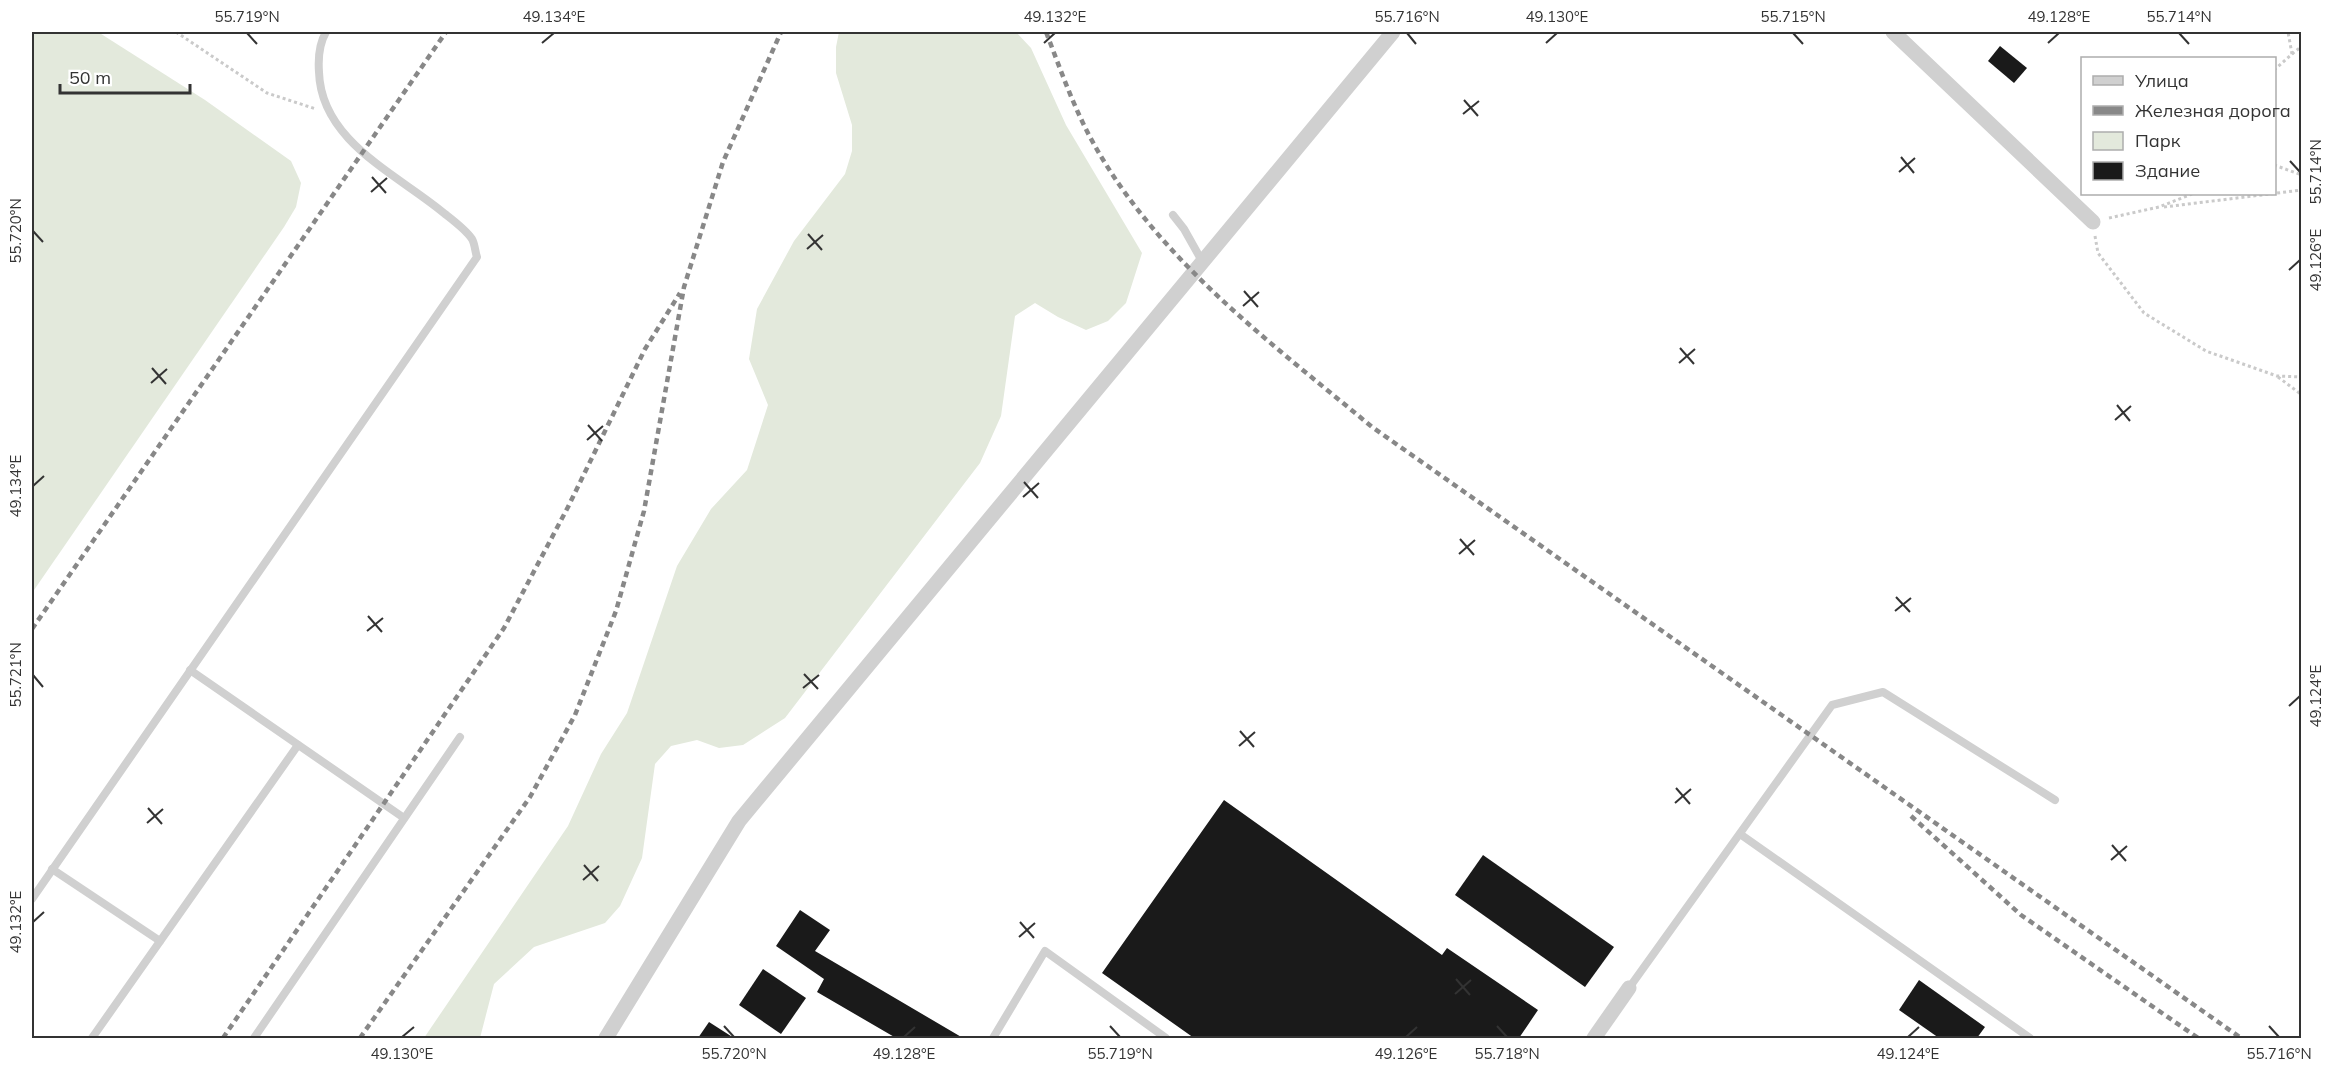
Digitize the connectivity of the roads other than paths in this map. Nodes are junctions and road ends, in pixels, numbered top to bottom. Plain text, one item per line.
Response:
1 (326, 32) edge
2 (1393, 32) edge
3 (1893, 32) edge
4 (1173, 215) dead end
5 (2093, 222) road end
6 (1202, 261) junction
7 (190, 670) junction
8 (460, 737) dead end
9 (298, 745) junction
10 (2055, 800) dead end
11 (404, 818) junction
12 (1740, 834) junction
13 (52, 869) junction
14 (32, 899) edge
15 (160, 941) junction
16 (1629, 988) joint
17 (92, 1038) edge
18 (254, 1038) edge
19 (606, 1038) edge
20 (993, 1038) edge
21 (1166, 1038) edge
22 (1594, 1038) edge
23 (2030, 1038) edge

1 - 7 lane
2 - 6 street
3 - 5 street
4 - 6 lane
6 - 19 street
7 - 9 lane
7 - 13 lane
8 - 11 lane
9 - 11 lane
9 - 15 lane
10 - 12 lane
11 - 18 lane
12 - 16 lane
12 - 23 lane
13 - 14 lane
13 - 15 lane
15 - 17 lane
16 - 22 street
20 - 21 lane

